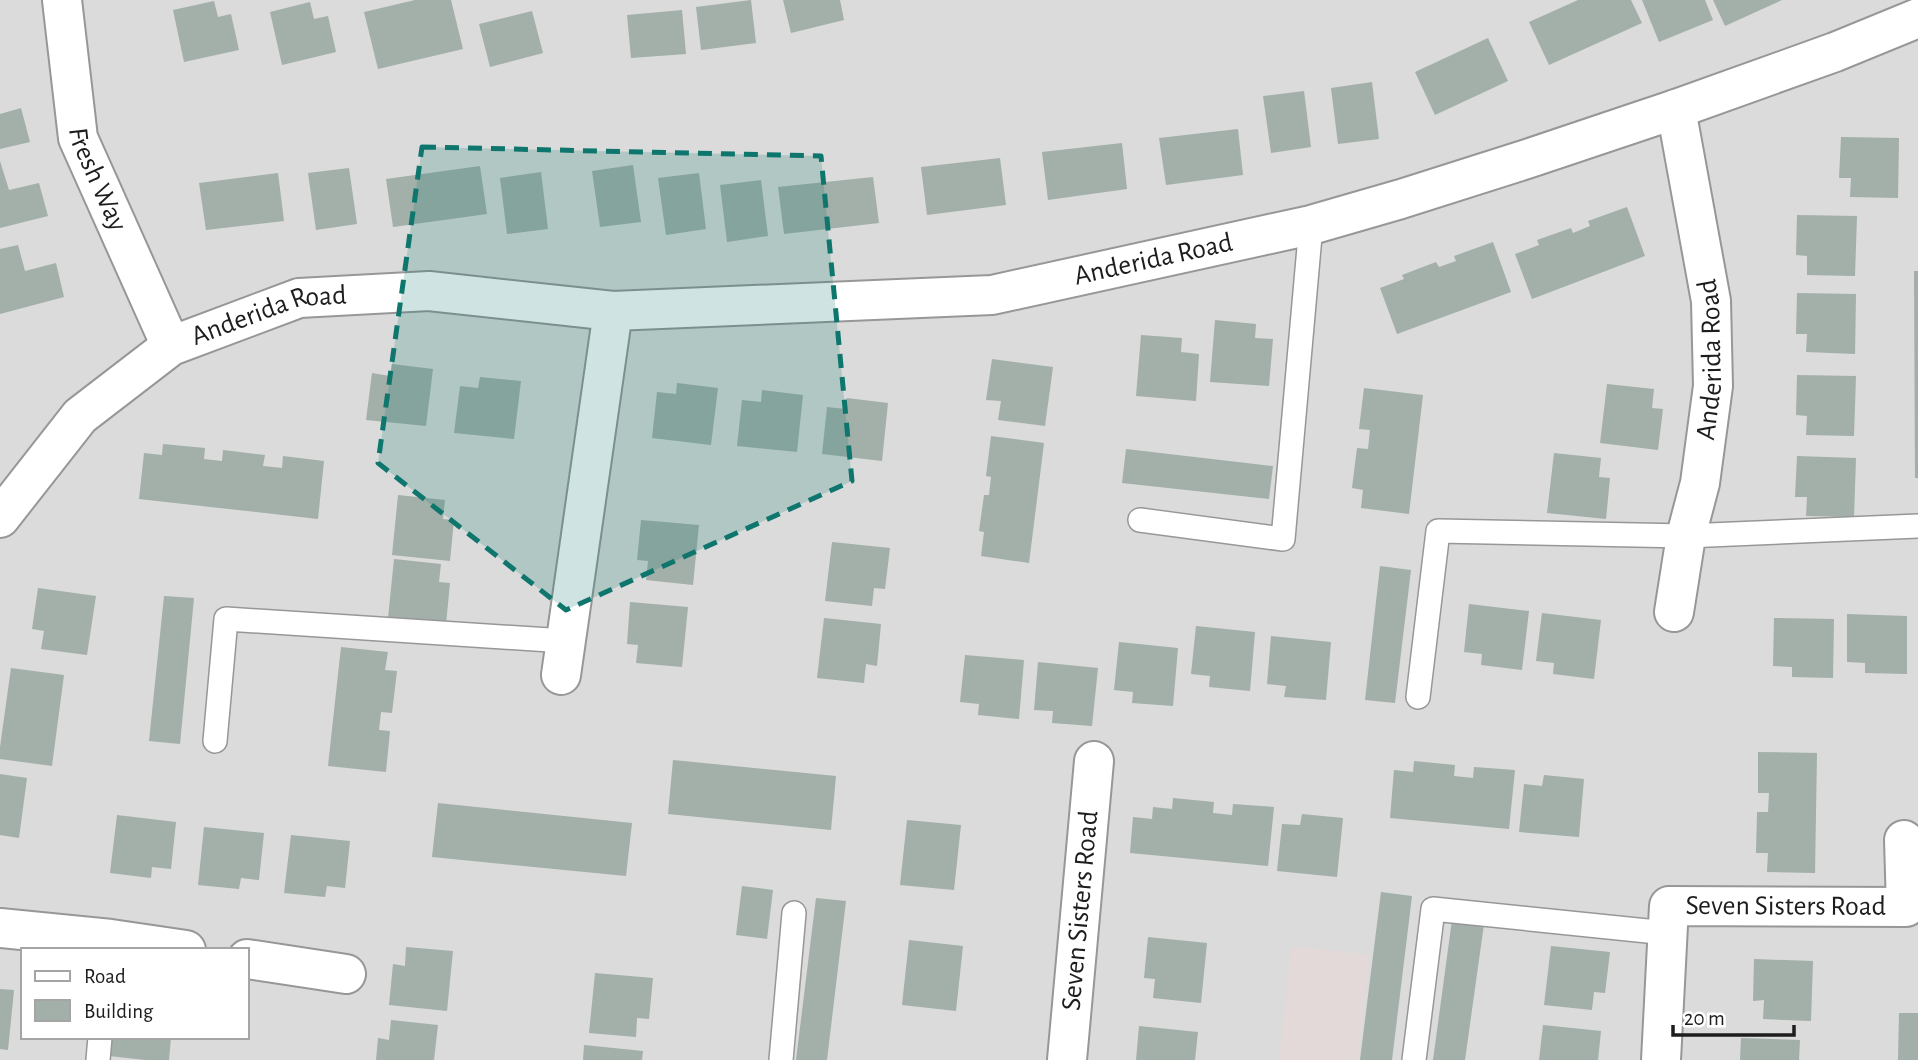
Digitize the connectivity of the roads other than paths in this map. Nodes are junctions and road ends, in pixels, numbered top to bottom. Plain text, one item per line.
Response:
1 (62, 0) edge
2 (1918, 18) edge
3 (1676, 109) junction
4 (1311, 225) junction
5 (613, 311) junction
6 (171, 346) junction
7 (0, 518) edge
8 (1140, 520) dead end
9 (1918, 526) edge
10 (1686, 536) junction
11 (1674, 612) dead end
12 (563, 658) joint
13 (1418, 697) dead end
14 (215, 741) dead end
15 (1094, 761) dead end
16 (1904, 840) dead end
17 (1912, 907) edge
18 (794, 913) dead end
19 (0, 928) edge
20 (1667, 933) junction
21 (111, 944) edge
22 (161, 948) edge
23 (248, 959) edge
24 (346, 974) dead end
25 (100, 1039) edge
26 (98, 1060) edge
27 (781, 1060) edge
28 (1067, 1060) edge
29 (1414, 1060) edge
30 (1661, 1060) edge

1 - 6 street, Fresh Way
2 - 3 street, Anderida Road
3 - 4 street, Anderida Road
3 - 10 street, Anderida Road
4 - 5 street, Anderida Road
4 - 8 lane
5 - 6 street, Anderida Road
5 - 12 street
6 - 7 street, Anderida Road
9 - 10 lane
10 - 11 street, Anderida Road
10 - 13 lane
12 - 14 lane
15 - 28 street, Seven Sisters Road
16 - 17 street, Seven Sisters Road
17 - 20 street, Seven Sisters Road
18 - 27 lane
19 - 21 street
20 - 29 lane
20 - 30 street, Seven Sisters Road
21 - 22 street
23 - 24 street
25 - 26 lane

